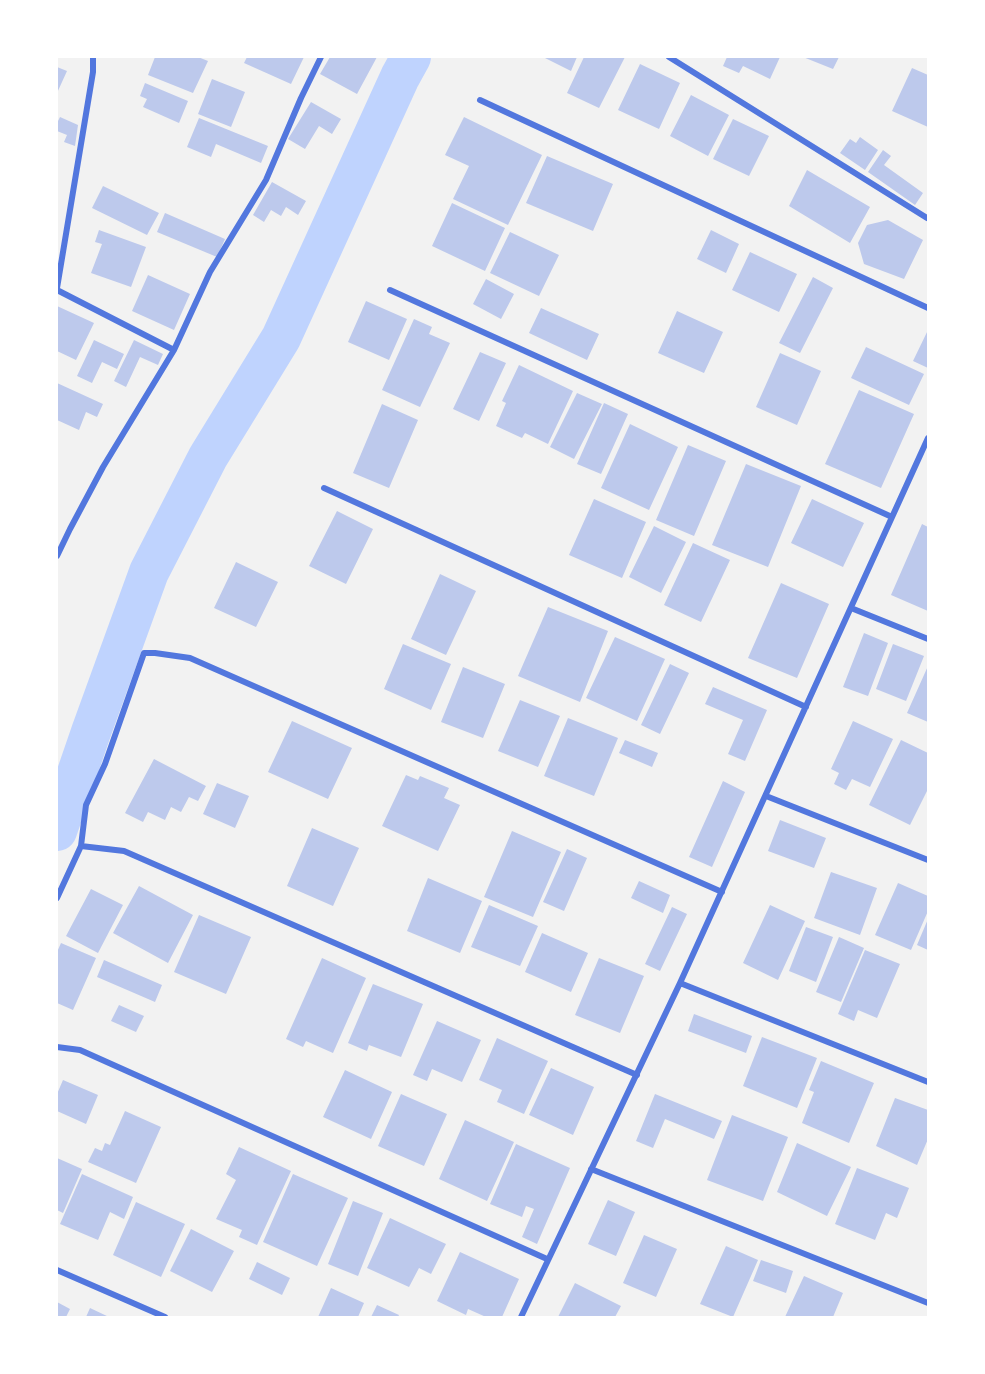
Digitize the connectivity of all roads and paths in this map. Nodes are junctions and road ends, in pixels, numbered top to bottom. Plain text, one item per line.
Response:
1 (93, 57) edge
2 (321, 57) edge
3 (669, 57) edge
4 (480, 100) dead end
5 (928, 218) edge
6 (57, 289) edge
7 (390, 290) dead end
8 (928, 308) edge
9 (174, 350) junction
10 (928, 438) edge
11 (324, 488) dead end
12 (892, 517) junction
13 (57, 556) edge
14 (851, 608) junction
15 (928, 639) edge
16 (806, 707) junction
17 (766, 795) junction
18 (81, 846) junction
19 (928, 860) edge
20 (722, 892) junction
21 (57, 898) edge
22 (680, 983) junction
23 (57, 1047) edge
24 (637, 1075) junction
25 (928, 1082) edge
26 (591, 1169) junction
27 (547, 1259) junction
28 (57, 1270) edge
29 (928, 1303) edge
30 (165, 1317) edge
31 (520, 1317) edge

1 - 6 street
2 - 9 street
3 - 5 street
4 - 8 street
6 - 9 street
7 - 12 street
9 - 13 street
10 - 12 street
11 - 16 street
12 - 14 street
14 - 15 street
14 - 16 street
16 - 17 street
17 - 19 street
17 - 20 street
18 - 20 street
18 - 21 street
18 - 24 street
20 - 22 street
22 - 24 street
22 - 25 street
23 - 27 street
24 - 26 street
26 - 27 street
26 - 29 street
27 - 31 street
28 - 30 street

